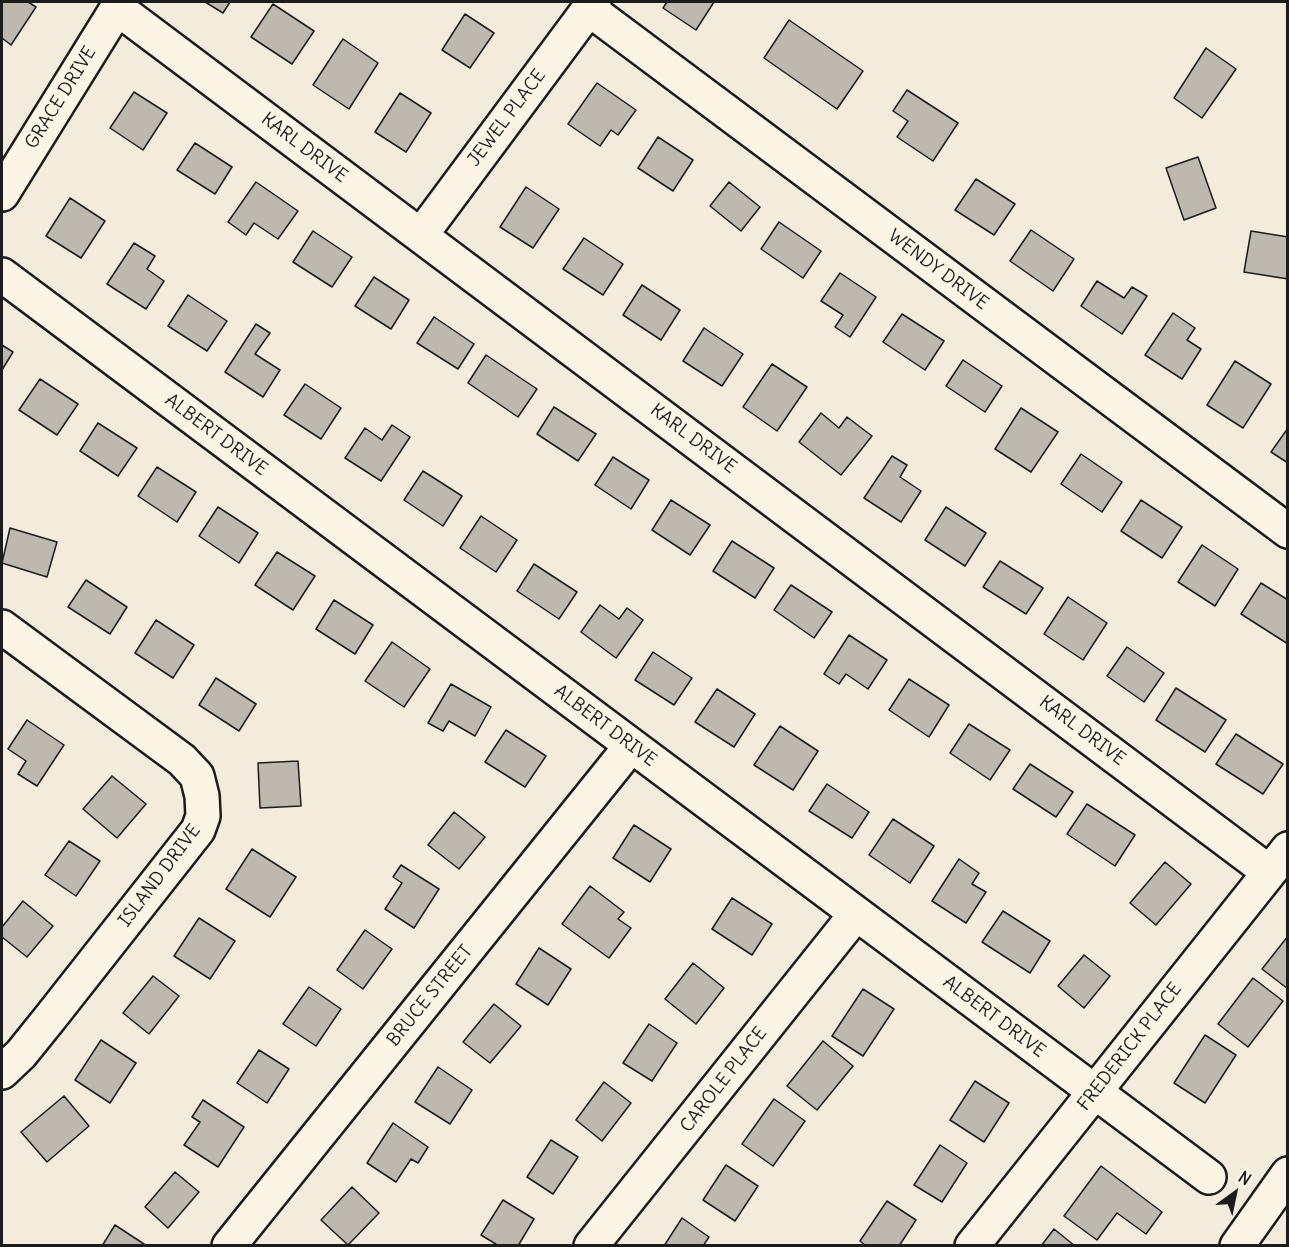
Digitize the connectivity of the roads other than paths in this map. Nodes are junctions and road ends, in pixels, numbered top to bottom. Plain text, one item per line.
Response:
1 (119, 5) edge
2 (591, 5) edge
3 (2, 194) edge
4 (421, 235) junction
5 (2, 275) edge
6 (1287, 531) edge
7 (2, 627) edge
8 (631, 746) junction
9 (1278, 860) edge
10 (856, 914) junction
11 (2, 1072) edge
12 (1095, 1093) junction
13 (1287, 1174) edge
14 (1209, 1177) dead end
15 (1287, 1206) edge
16 (229, 1245) edge
17 (591, 1245) edge
18 (972, 1245) edge
19 (1237, 1245) edge
20 (1254, 1245) edge

1 - 3 main road, GRACE DRIVE
1 - 4 main road, KARL DRIVE
2 - 4 main road, JEWEL PLACE
2 - 6 main road, WENDY DRIVE
4 - 9 main road, KARL DRIVE
5 - 8 main road, ALBERT DRIVE
7 - 11 main road, ISLAND DRIVE
8 - 10 main road, ALBERT DRIVE
8 - 16 main road, BRUCE STREET
9 - 12 main road, FREDERICK PLACE
10 - 12 main road, ALBERT DRIVE
10 - 17 main road, CAROLE PLACE
12 - 14 main road, ALBERT DRIVE
12 - 18 main road, FREDERICK PLACE
13 - 19 main road
15 - 20 main road

